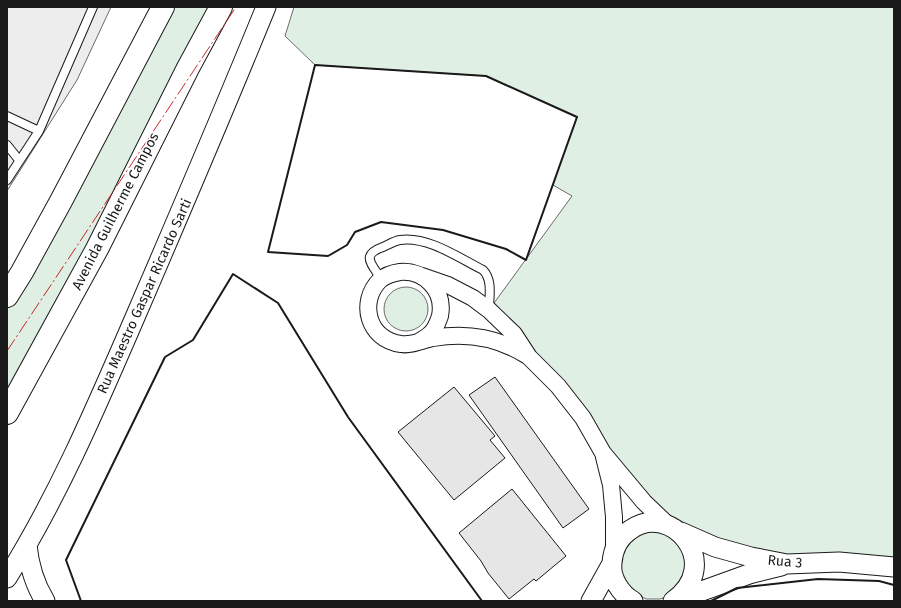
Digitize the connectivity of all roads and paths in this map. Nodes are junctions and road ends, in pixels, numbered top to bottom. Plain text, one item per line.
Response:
1 (93, 7) edge
2 (163, 7) edge
3 (221, 7) edge
4 (266, 7) edge
5 (7, 116) edge
6 (39, 131) junction
7 (7, 145) edge
8 (19, 160) junction
9 (7, 180) edge
10 (422, 276) junction
11 (381, 279) junction
12 (7, 296) edge
13 (489, 310) junction
14 (420, 341) junction
15 (529, 357) junction
16 (7, 413) edge
17 (603, 453) junction
18 (674, 528) junction
19 (27, 545) junction
20 (612, 557) junction
21 (788, 564) junction
22 (894, 567) edge
23 (7, 578) edge
24 (45, 601) edge
25 (591, 601) edge
26 (633, 601) edge
27 (674, 601) edge

1 - 6 lane
2 - 12 main road
3 - 16 main road, Avenida Guilherme Campos
4 - 19 street, Rua Maestro Gaspar Ricardo Sarti
5 - 6 lane
6 - 8 lane
7 - 8 lane
8 - 9 lane
10 - 11 street
10 - 13 street
10 - 14 street
11 - 13 lane
11 - 14 street
13 - 15 street
14 - 15 street
15 - 17 street
17 - 18 street
17 - 20 street
18 - 20 street
18 - 21 street, Rua 3
18 - 27 street
19 - 23 street, Rua Maestro Gaspar Ricardo Sarti
19 - 24 street
20 - 25 street
20 - 26 street
21 - 22 street, Rua 3
21 - 27 street

